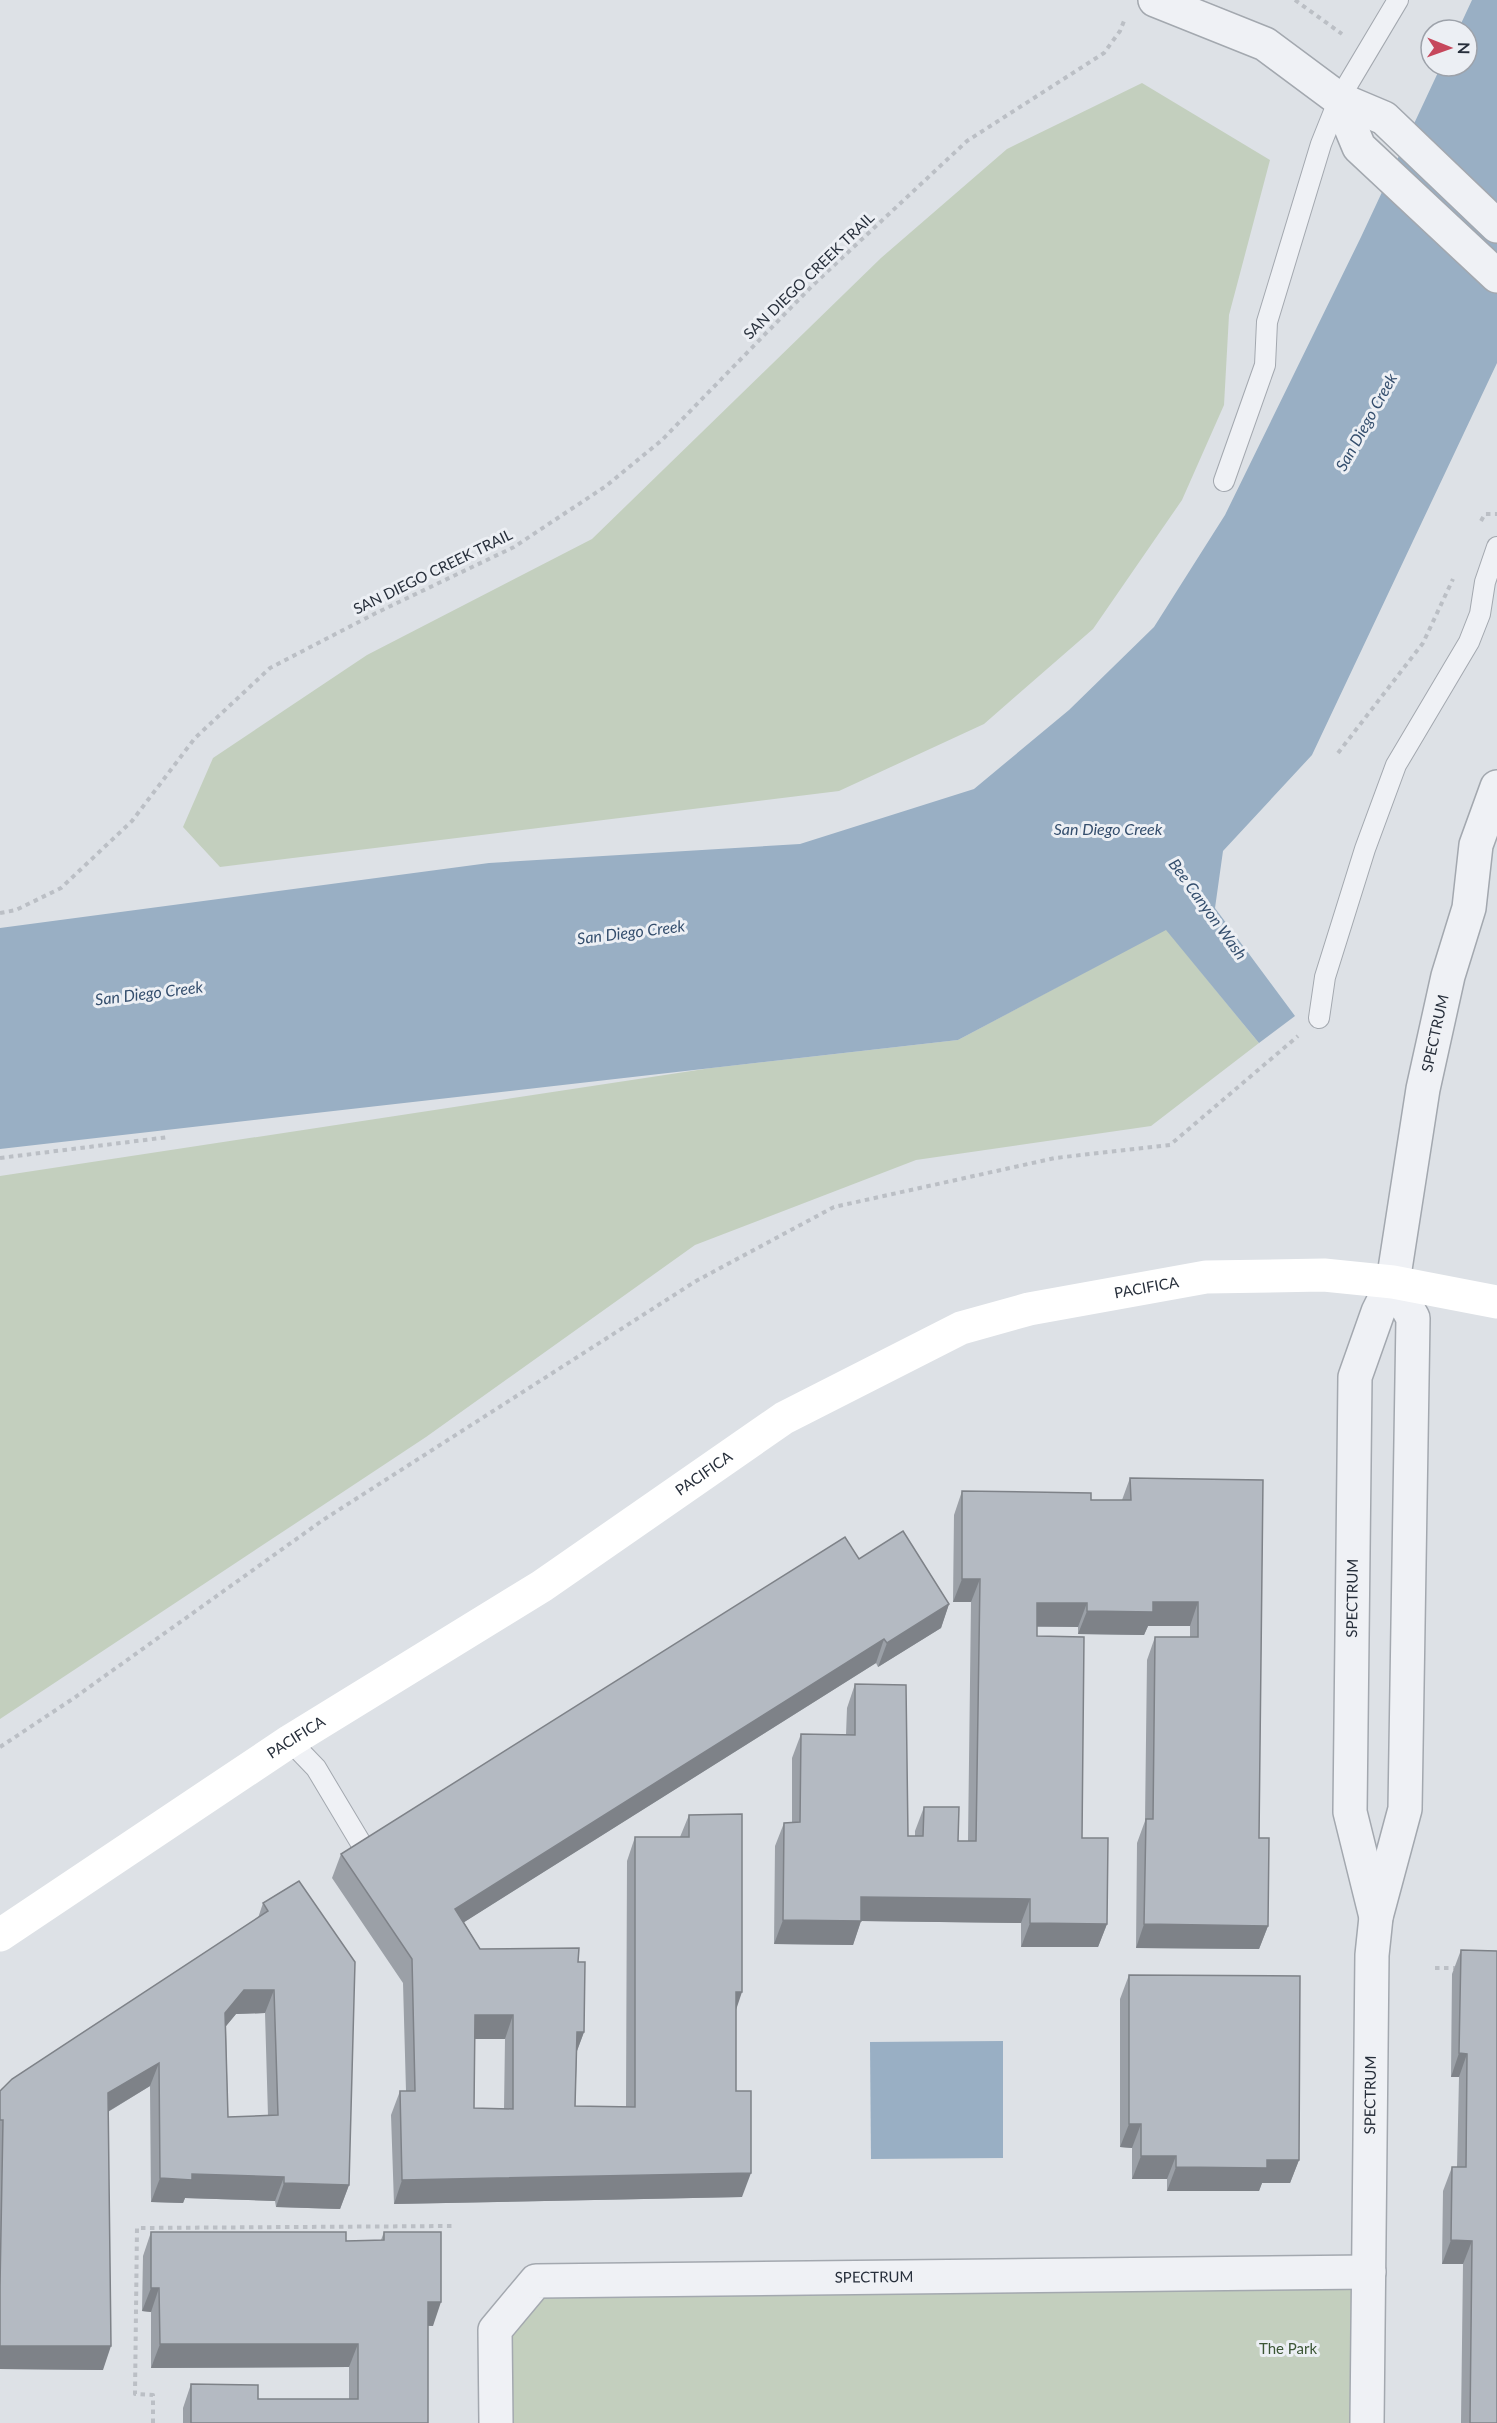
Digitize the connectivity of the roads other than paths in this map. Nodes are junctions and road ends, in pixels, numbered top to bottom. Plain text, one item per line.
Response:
1 (1155, 0) edge
2 (1398, 0) edge
3 (1339, 99) junction
4 (1497, 226) edge
5 (1497, 276) edge
6 (1224, 481) dead end
7 (1497, 547) edge
8 (1497, 788) edge
9 (1319, 1018) road end
10 (1393, 1282) junction
11 (1497, 1302) edge
12 (290, 1741) junction
13 (368, 1856) edge
14 (1376, 1917) junction
15 (0, 1935) edge
16 (1369, 2272) junction
17 (496, 2423) edge
18 (1367, 2423) edge

1 - 3 street
2 - 3 lane
3 - 4 street
3 - 5 street
3 - 6 lane
7 - 9 lane
8 - 10 street, SPECTRUM
10 - 11 street, PACIFICA
10 - 12 street, PACIFICA
10 - 14 street, SPECTRUM
10 - 14 street, SPECTRUM
12 - 13 lane
12 - 15 street, PACIFICA
14 - 16 street, SPECTRUM
16 - 17 street, SPECTRUM
16 - 18 street, SPECTRUM

